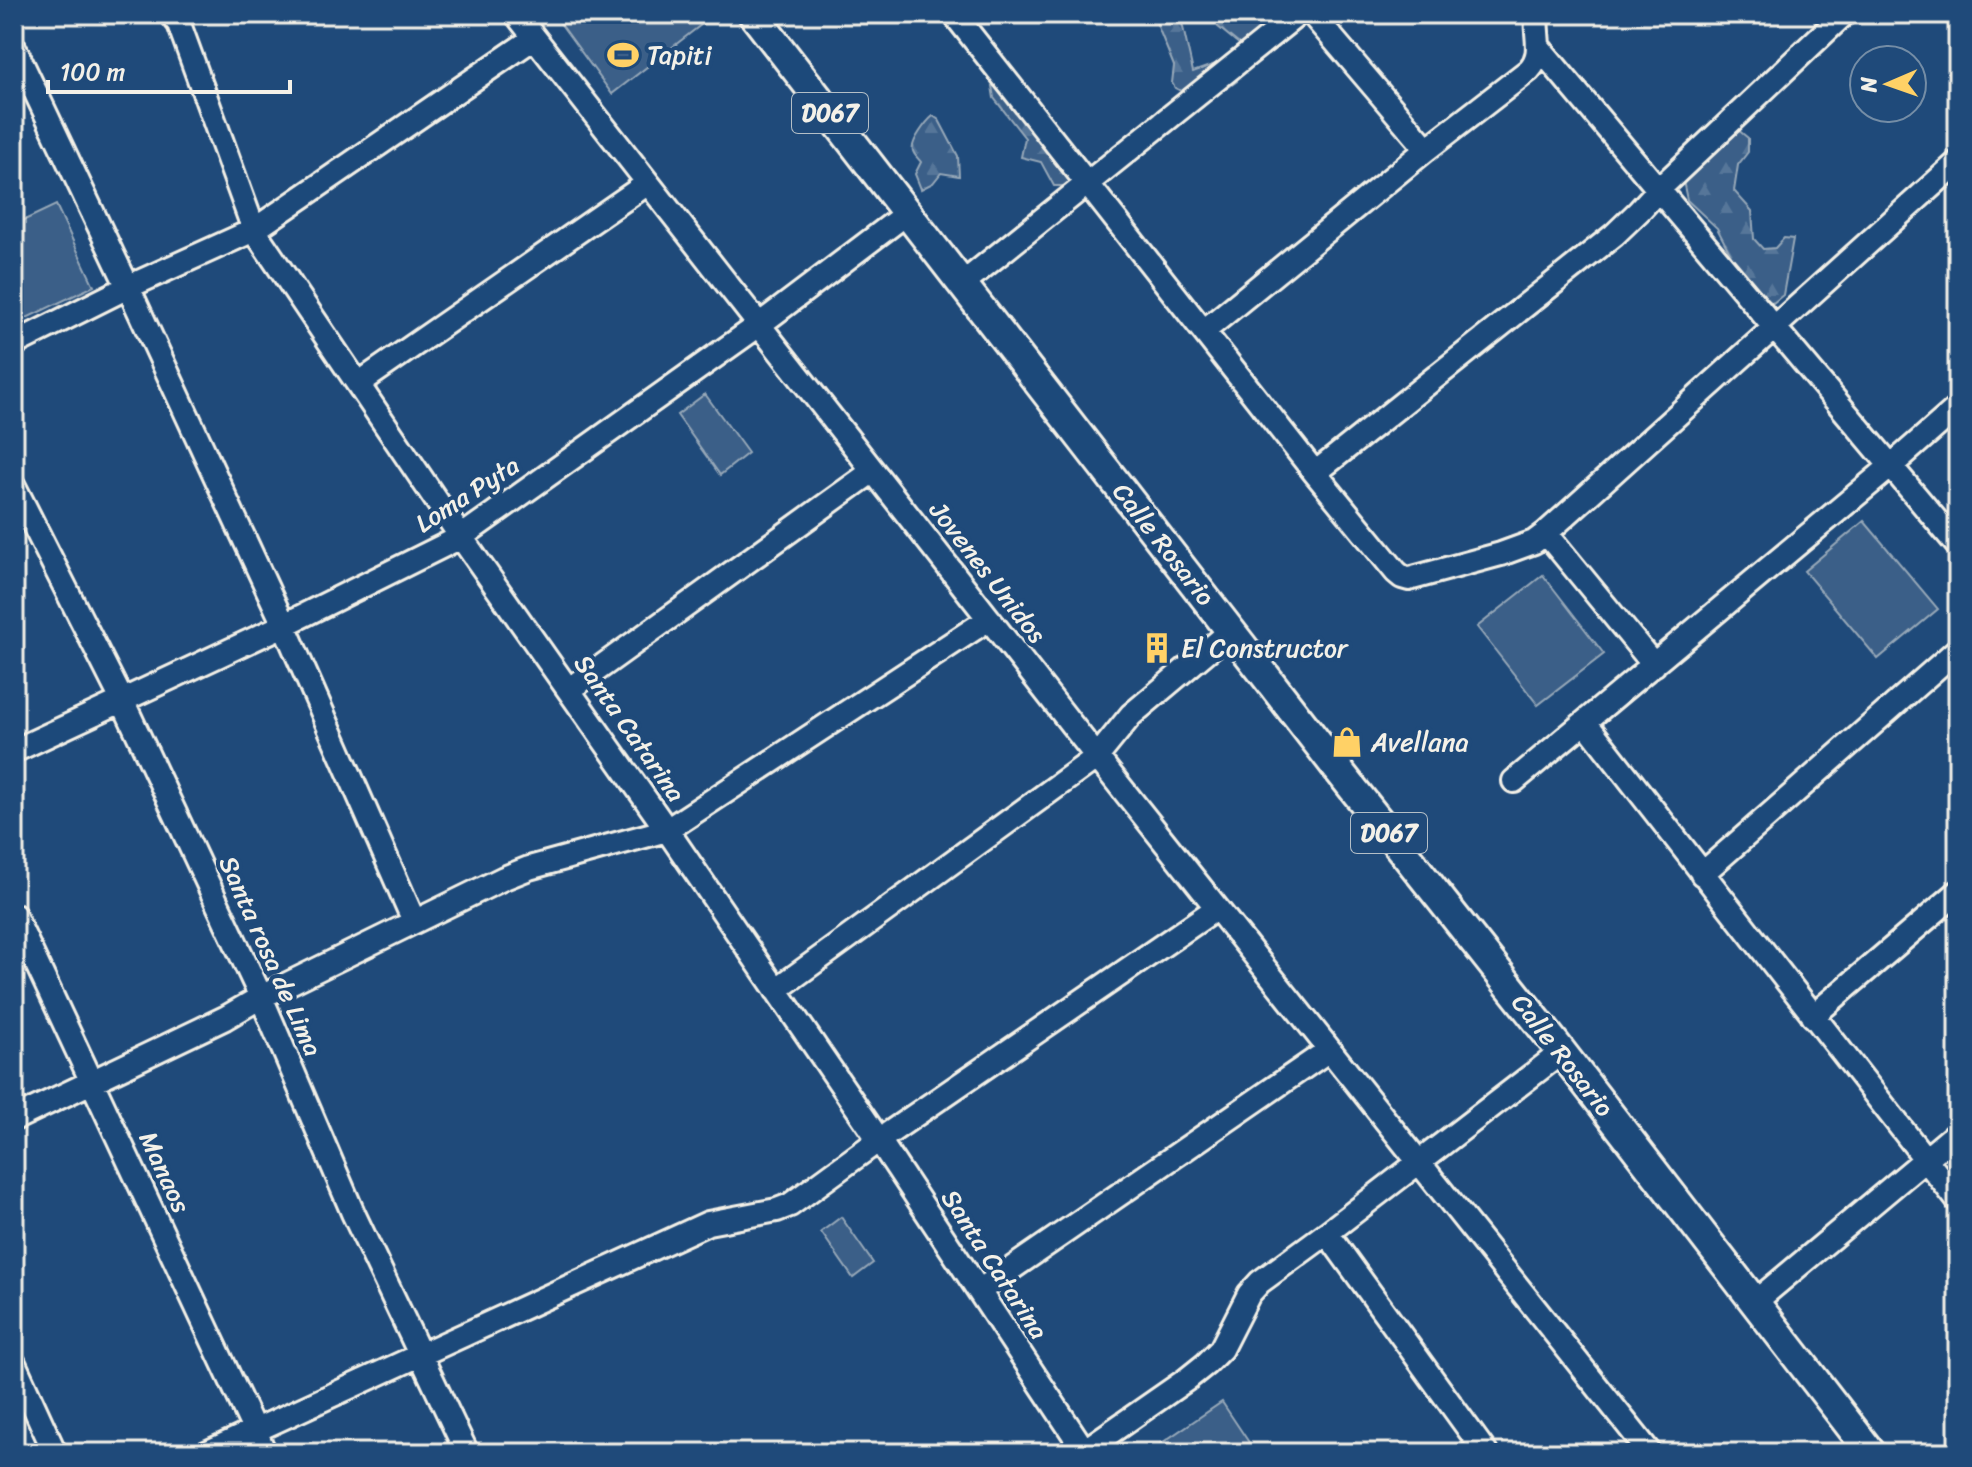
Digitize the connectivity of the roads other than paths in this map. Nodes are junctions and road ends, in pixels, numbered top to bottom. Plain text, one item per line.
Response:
1 (516, 14) edge
2 (753, 14) edge
3 (954, 14) edge
4 (1298, 14) edge
5 (1312, 14) edge
6 (1537, 14) edge
7 (1844, 14) edge
8 (182, 17) edge
9 (534, 38) junction
10 (1538, 46) junction
11 (14, 47) edge
12 (1427, 149) junction
13 (1958, 162) edge
14 (648, 183) junction
15 (1088, 184) junction
16 (1659, 189) junction
17 (907, 213) junction
18 (254, 230) junction
19 (962, 284) junction
20 (128, 287) junction
21 (759, 325) junction
22 (1774, 327) junction
23 (1204, 331) junction
24 (14, 344) edge
25 (358, 384) junction
26 (1958, 407) edge
27 (1891, 466) junction
28 (873, 471) junction
29 (1315, 473) junction
30 (14, 486) edge
31 (1546, 533) junction
32 (461, 537) junction
33 (1958, 546) edge
34 (989, 619) junction
35 (284, 625) junction
36 (1231, 631) junction
37 (1958, 649) edge
38 (1654, 665) junction
39 (569, 690) junction
40 (122, 700) junction
41 (1585, 722) junction
42 (14, 751) edge
43 (1097, 757) junction
44 (1514, 781) dead end
45 (667, 830) junction
46 (1702, 874) junction
47 (1958, 892) edge
48 (1217, 908) junction
49 (14, 915) edge
50 (414, 921) junction
51 (776, 990) junction
52 (261, 997) junction
53 (1813, 1016) junction
54 (1329, 1050) junction
55 (1562, 1052) junction
56 (92, 1083) junction
57 (14, 1119) edge
58 (1958, 1132) edge
59 (879, 1140) junction
60 (1925, 1160) junction
61 (1418, 1163) junction
62 (1958, 1201) edge
63 (1327, 1233) junction
64 (979, 1291) junction
65 (1755, 1302) junction
66 (421, 1355) junction
67 (14, 1363) edge
68 (255, 1431) junction
69 (1084, 1452) edge
70 (55, 1453) edge
71 (206, 1453) edge
72 (265, 1453) edge
73 (467, 1453) edge
74 (1486, 1453) edge
75 (1650, 1453) edge
76 (1871, 1453) edge

1 - 9 street, Jovenes Unidos
2 - 17 main road, Calle Rosario / D067
3 - 15 street
4 - 15 street
5 - 12 street
6 - 10 street
7 - 16 street
8 - 18 street, Santa Catarina
9 - 14 street, Jovenes Unidos
9 - 18 street
10 - 12 street
10 - 16 street
11 - 20 street
12 - 23 street
13 - 22 street
14 - 21 street, Jovenes Unidos
14 - 25 street
15 - 19 street
15 - 23 street
16 - 22 street
16 - 29 street
17 - 19 main road, Calle Rosario / D067
17 - 21 street, Loma Pyta
18 - 20 street
18 - 25 street, Santa Catarina
19 - 36 main road, Calle Rosario / D067
20 - 24 street
20 - 35 street
21 - 28 street, Jovenes Unidos
21 - 32 street, Loma Pyta
22 - 27 street
22 - 31 street
23 - 29 street
25 - 32 street, Santa Catarina
26 - 27 street
27 - 33 street
27 - 38 street
28 - 34 street, Jovenes Unidos
28 - 39 street
29 - 31 street
30 - 40 street, Santa rosa de Lima
31 - 38 street
32 - 35 street, Loma Pyta
32 - 39 street, Santa Catarina
34 - 43 street, Jovenes Unidos
34 - 45 street
35 - 40 street, Loma Pyta
35 - 50 street
36 - 43 street
36 - 55 main road, Calle Rosario / D067
37 - 46 street
38 - 41 street
39 - 45 street, Santa Catarina
40 - 42 street, Loma Pyta
40 - 52 street, Santa rosa de Lima
41 - 44 street
41 - 46 street
43 - 48 street, Jovenes Unidos
43 - 51 street
45 - 50 street
45 - 51 street, Santa Catarina
46 - 53 street
47 - 53 street
48 - 54 street, Jovenes Unidos
48 - 59 street
49 - 56 street, Manaos
50 - 52 street
51 - 59 street, Santa Catarina
52 - 56 street
52 - 66 street, Santa rosa de Lima
53 - 60 street
54 - 61 street, Jovenes Unidos
54 - 64 street
55 - 61 street
55 - 65 main road, Calle Rosario / D067
56 - 57 street
56 - 68 street, Manaos
58 - 60 street
59 - 64 street, Santa Catarina
59 - 66 street
60 - 62 street
60 - 65 street
61 - 63 street
61 - 75 street, Jovenes Unidos
63 - 69 street
63 - 74 street
64 - 69 street, Santa Catarina
65 - 76 main road, Calle Rosario / D067
66 - 68 street
66 - 73 street, Santa rosa de Lima
67 - 70 street
68 - 71 street
68 - 72 street, Manaos

